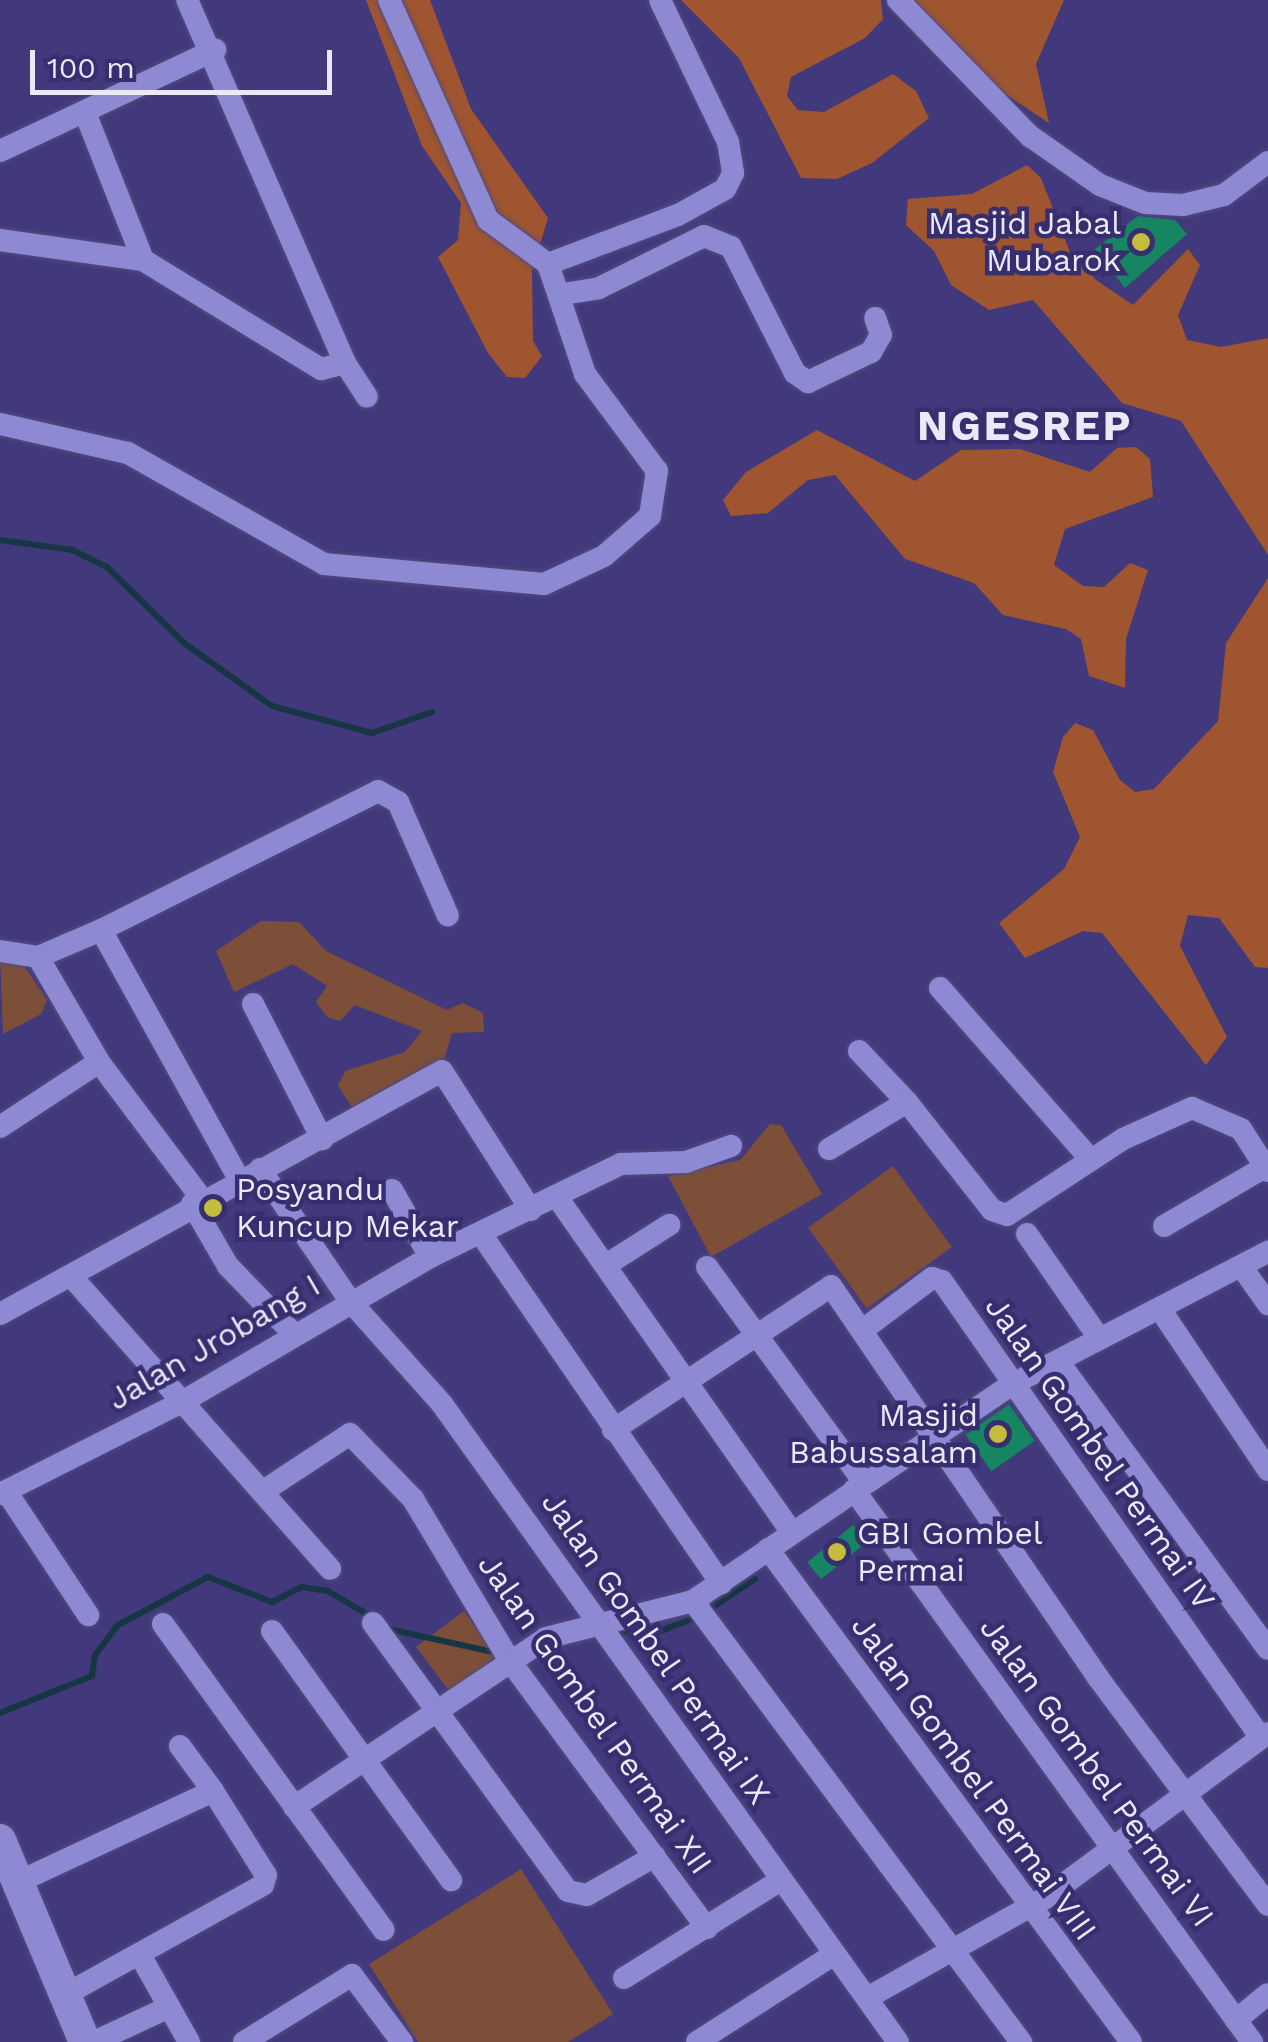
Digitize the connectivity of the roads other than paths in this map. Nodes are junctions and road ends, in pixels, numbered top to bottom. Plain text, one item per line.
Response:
1 (187, 0) edge
2 (389, 0) edge
3 (660, 0) edge
4 (898, 0) edge
5 (215, 50) junction
6 (86, 115) junction
7 (0, 151) edge
8 (1268, 162) edge
9 (0, 240) edge
10 (143, 260) junction
11 (548, 264) junction
12 (562, 294) junction
13 (875, 318) dead end
14 (345, 363) junction
15 (367, 398) dead end
16 (0, 424) edge
17 (448, 916) dead end
18 (100, 930) junction
19 (0, 951) edge
20 (38, 957) junction
21 (940, 988) dead end
22 (253, 1004) dead end
23 (859, 1051) dead end
24 (99, 1062) junction
25 (907, 1102) junction
26 (0, 1127) edge
27 (322, 1139) junction
28 (731, 1146) dead end
29 (830, 1149) dead end
30 (1091, 1160) junction
31 (1267, 1169) edge
32 (249, 1174) junction
33 (392, 1190) dead end
34 (557, 1197) junction
35 (197, 1201) junction
36 (531, 1210) junction
37 (669, 1225) dead end
38 (1164, 1226) dead end
39 (481, 1234) junction
40 (1028, 1234) dead end
41 (1268, 1252) edge
42 (430, 1257) junction
43 (606, 1265) junction
44 (707, 1266) dead end
45 (1241, 1266) junction
46 (71, 1276) junction
47 (350, 1301) junction
48 (1268, 1304) edge
49 (1160, 1309) junction
50 (0, 1314) edge
51 (864, 1329) junction
52 (294, 1333) junction
53 (755, 1334) junction
54 (1099, 1338) junction
55 (1058, 1361) junction
56 (684, 1382) junction
57 (1009, 1386) junction
58 (182, 1402) junction
59 (613, 1430) junction
60 (931, 1440) junction
61 (1268, 1470) edge
62 (860, 1487) junction
63 (3, 1492) edge
64 (262, 1492) junction
65 (792, 1533) junction
66 (768, 1550) junction
67 (330, 1569) dead end
68 (721, 1583) junction
69 (693, 1602) junction
70 (88, 1615) dead end
71 (373, 1623) dead end
72 (592, 1623) junction
73 (163, 1624) dead end
74 (272, 1630) dead end
75 (1268, 1650) edge
76 (510, 1661) junction
77 (439, 1710) junction
78 (1264, 1736) edge
79 (180, 1746) dead end
80 (368, 1760) junction
81 (213, 1791) junction
82 (1185, 1797) junction
83 (294, 1806) junction
84 (1, 1847) edge
85 (1111, 1849) junction
86 (654, 1856) junction
87 (451, 1880) dead end
88 (782, 1880) junction
89 (16, 1883) junction
90 (1268, 1905) edge
91 (1028, 1908) junction
92 (707, 1928) junction
93 (384, 1930) dead end
94 (951, 1950) junction
95 (140, 1955) junction
96 (834, 1956) junction
97 (624, 1978) dead end
98 (68, 1993) junction
99 (1268, 1994) edge
100 (867, 1998) junction
101 (169, 2007) junction
102 (1236, 2020) junction
103 (85, 2042) edge
104 (94, 2042) edge
105 (188, 2042) edge
106 (244, 2042) edge
107 (402, 2042) edge
108 (698, 2042) edge
109 (898, 2042) edge
110 (1022, 2042) edge
111 (1131, 2042) edge
112 (1252, 2042) edge

1 - 5 street
2 - 11 street
3 - 11 street
4 - 8 street
5 - 6 street
5 - 14 street
6 - 7 street
6 - 10 street
9 - 10 street
10 - 14 street
11 - 12 street
12 - 13 street
12 - 16 street
14 - 15 street
17 - 18 street
18 - 20 street
18 - 32 street, Jalan Gombel Permai IX
19 - 20 street
20 - 24 street
21 - 30 street
22 - 27 street
23 - 25 street
24 - 26 street
24 - 35 street
25 - 29 street
25 - 30 street
27 - 32 street
27 - 36 street
28 - 34 street, Jalan Jrobang I
30 - 31 street
31 - 38 street
32 - 35 street
32 - 47 street, Jalan Gombel Permai IX
33 - 42 street
34 - 36 street, Jalan Jrobang I
34 - 43 street
35 - 46 street
35 - 52 street
36 - 39 street, Jalan Jrobang I
37 - 43 street
39 - 42 street, Jalan Jrobang I
39 - 59 street
40 - 54 street
41 - 45 street
42 - 47 street, Jalan Jrobang I
43 - 56 street
44 - 53 street, Jalan Gombel Permai VI
45 - 48 street
45 - 49 street
46 - 50 street
46 - 58 street
47 - 52 street, Jalan Jrobang I
47 - 72 street, Jalan Gombel Permai IX
49 - 54 street
49 - 61 street
51 - 53 street
51 - 57 street, Jalan Gombel Permai IV
51 - 60 street
52 - 58 street, Jalan Jrobang I
53 - 56 street
53 - 62 street, Jalan Gombel Permai VI
54 - 55 street
55 - 57 street
55 - 75 street
56 - 59 street
56 - 65 street
57 - 60 street
57 - 78 street, Jalan Gombel Permai IV
58 - 63 street, Jalan Jrobang I
58 - 64 street
59 - 68 street
60 - 62 street
60 - 82 street
62 - 65 street
62 - 85 street, Jalan Gombel Permai VI
63 - 70 street, Jalan Jrobang I
64 - 67 street
64 - 76 street, Jalan Gombel Permai XII
65 - 66 street
66 - 68 street
66 - 91 street, Jalan Gombel Permai VIII
68 - 69 street
69 - 72 street
69 - 94 street
71 - 77 street
72 - 76 street
72 - 88 street, Jalan Gombel Permai IX
73 - 83 street
74 - 80 street
76 - 77 street
76 - 86 street, Jalan Gombel Permai XII
77 - 80 street
77 - 86 street
78 - 82 street
79 - 81 street
80 - 83 street
80 - 87 street
81 - 89 street
81 - 95 street
82 - 85 street
82 - 90 street
83 - 93 street
84 - 89 street
85 - 91 street
85 - 102 street, Jalan Gombel Permai VI
86 - 92 street, Jalan Gombel Permai XII
88 - 92 street
88 - 96 street, Jalan Gombel Permai IX
89 - 98 street
91 - 94 street
91 - 111 street, Jalan Gombel Permai VIII
92 - 97 street
94 - 100 street
94 - 110 street
95 - 98 street
95 - 101 street
96 - 100 street, Jalan Gombel Permai IX
96 - 108 street
98 - 103 street
99 - 102 street
100 - 109 street, Jalan Gombel Permai IX
101 - 104 street
101 - 105 street
102 - 112 street, Jalan Gombel Permai VI
106 - 107 street

